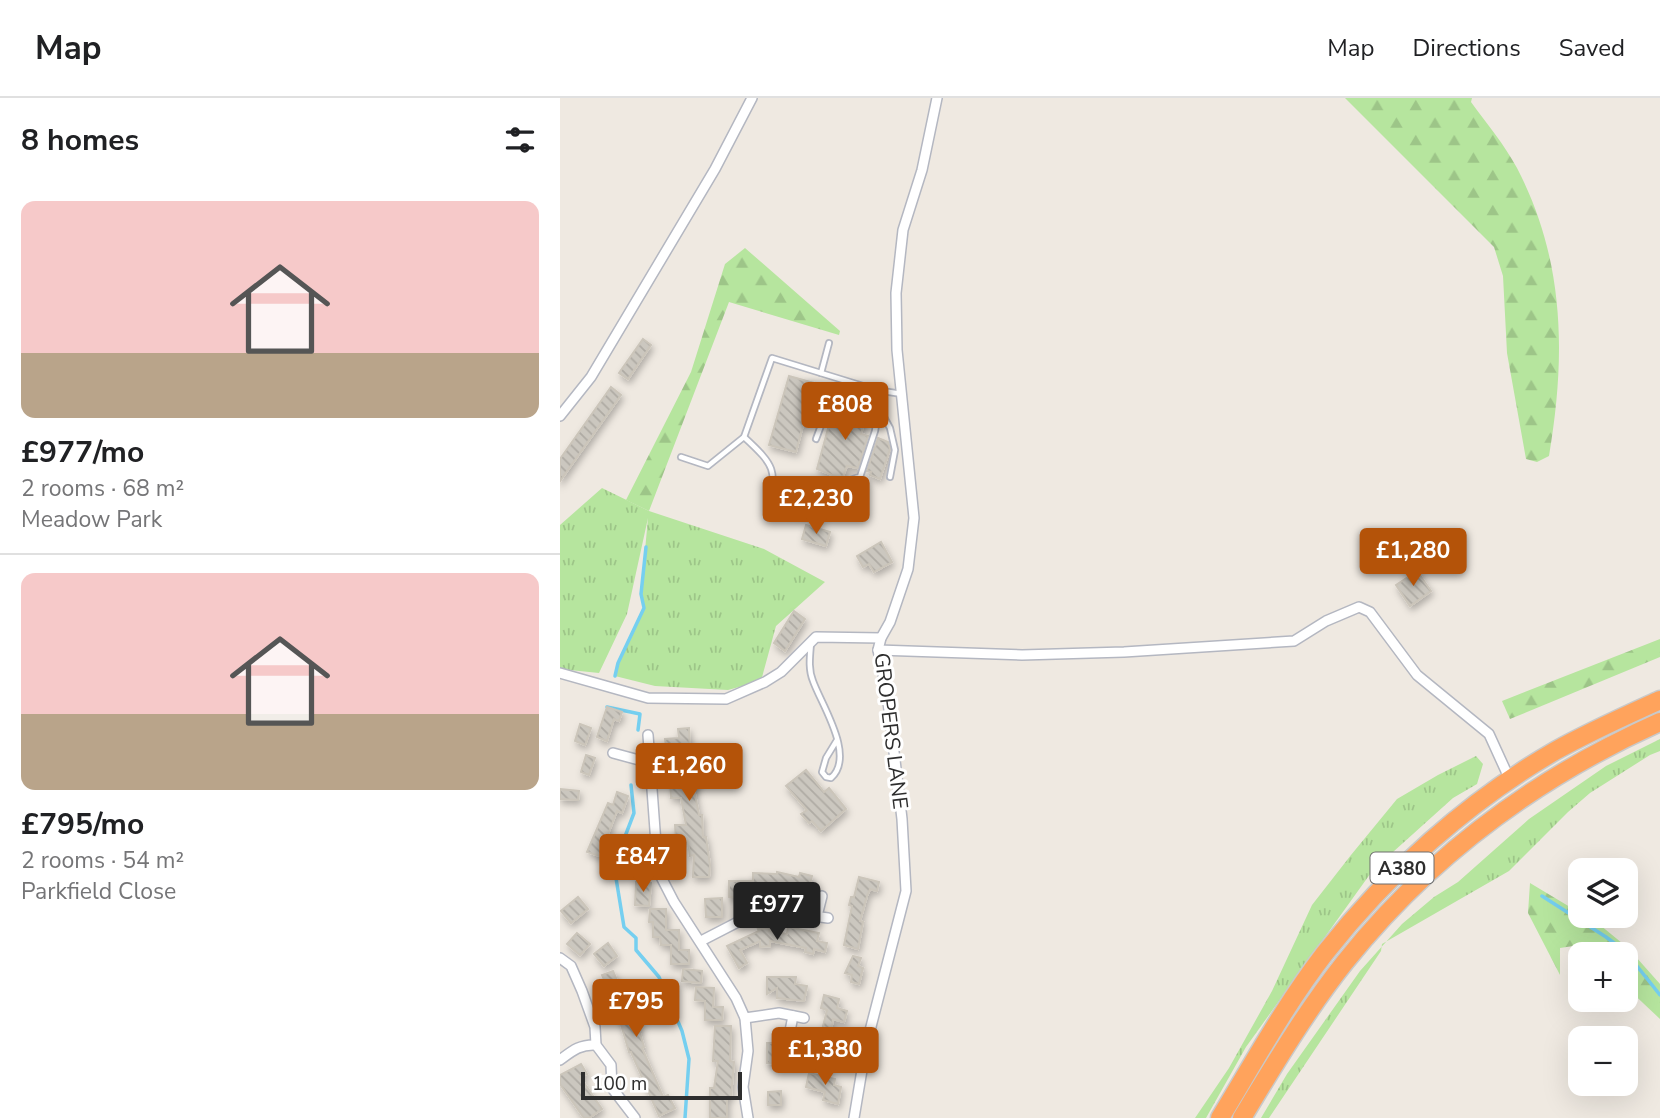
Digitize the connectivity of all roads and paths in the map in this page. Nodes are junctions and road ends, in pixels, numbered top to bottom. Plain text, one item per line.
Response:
1 (752, 98) edge
2 (937, 98) edge
3 (829, 343) dead end
4 (821, 373) junction
5 (859, 385) junction
6 (876, 390) junction
7 (902, 394) junction
8 (879, 408) junction
9 (560, 416) edge
10 (744, 437) junction
11 (816, 439) dead end
12 (681, 457) dead end
13 (890, 477) dead end
14 (835, 499) dead end
15 (767, 517) dead end
16 (881, 638) junction
17 (811, 642) junction
18 (877, 650) junction
19 (560, 673) edge
20 (1660, 700) edge
21 (1660, 722) edge
22 (648, 735) dead end
23 (837, 740) junction
24 (613, 752) dead end
25 (649, 759) junction
26 (1510, 780) junction
27 (822, 896) dead end
28 (817, 916) junction
29 (828, 918) dead end
30 (701, 941) junction
31 (560, 958) edge
32 (793, 1016) junction
33 (745, 1018) junction
34 (804, 1018) dead end
35 (790, 1031) dead end
36 (596, 1045) junction
37 (560, 1060) edge
38 (859, 1097) dead end
39 (635, 1118) edge
40 (748, 1118) edge
41 (854, 1118) edge
42 (1220, 1118) edge
43 (1242, 1118) edge

1 - 9 street
2 - 7 street, GROPERS LANE
3 - 4 lane
4 - 5 lane
4 - 10 lane
5 - 6 lane
5 - 11 lane
6 - 7 lane
6 - 8 lane
7 - 16 street, GROPERS LANE
8 - 13 lane
8 - 14 lane
10 - 12 lane
10 - 15 lane
16 - 17 street
16 - 18 street, GROPERS LANE
17 - 19 street
17 - 23 lane
18 - 26 street
18 - 41 street, GROPERS LANE
20 - 26 highway, A380
21 - 43 highway, A380
22 - 25 street
23 - 23 lane
24 - 25 street
25 - 30 street
26 - 42 highway, A380
27 - 28 street
28 - 29 street
28 - 30 street
30 - 33 street
31 - 36 street
32 - 33 street
32 - 34 street
32 - 35 street
33 - 40 street
36 - 37 street
36 - 39 street
38 - 41 street

